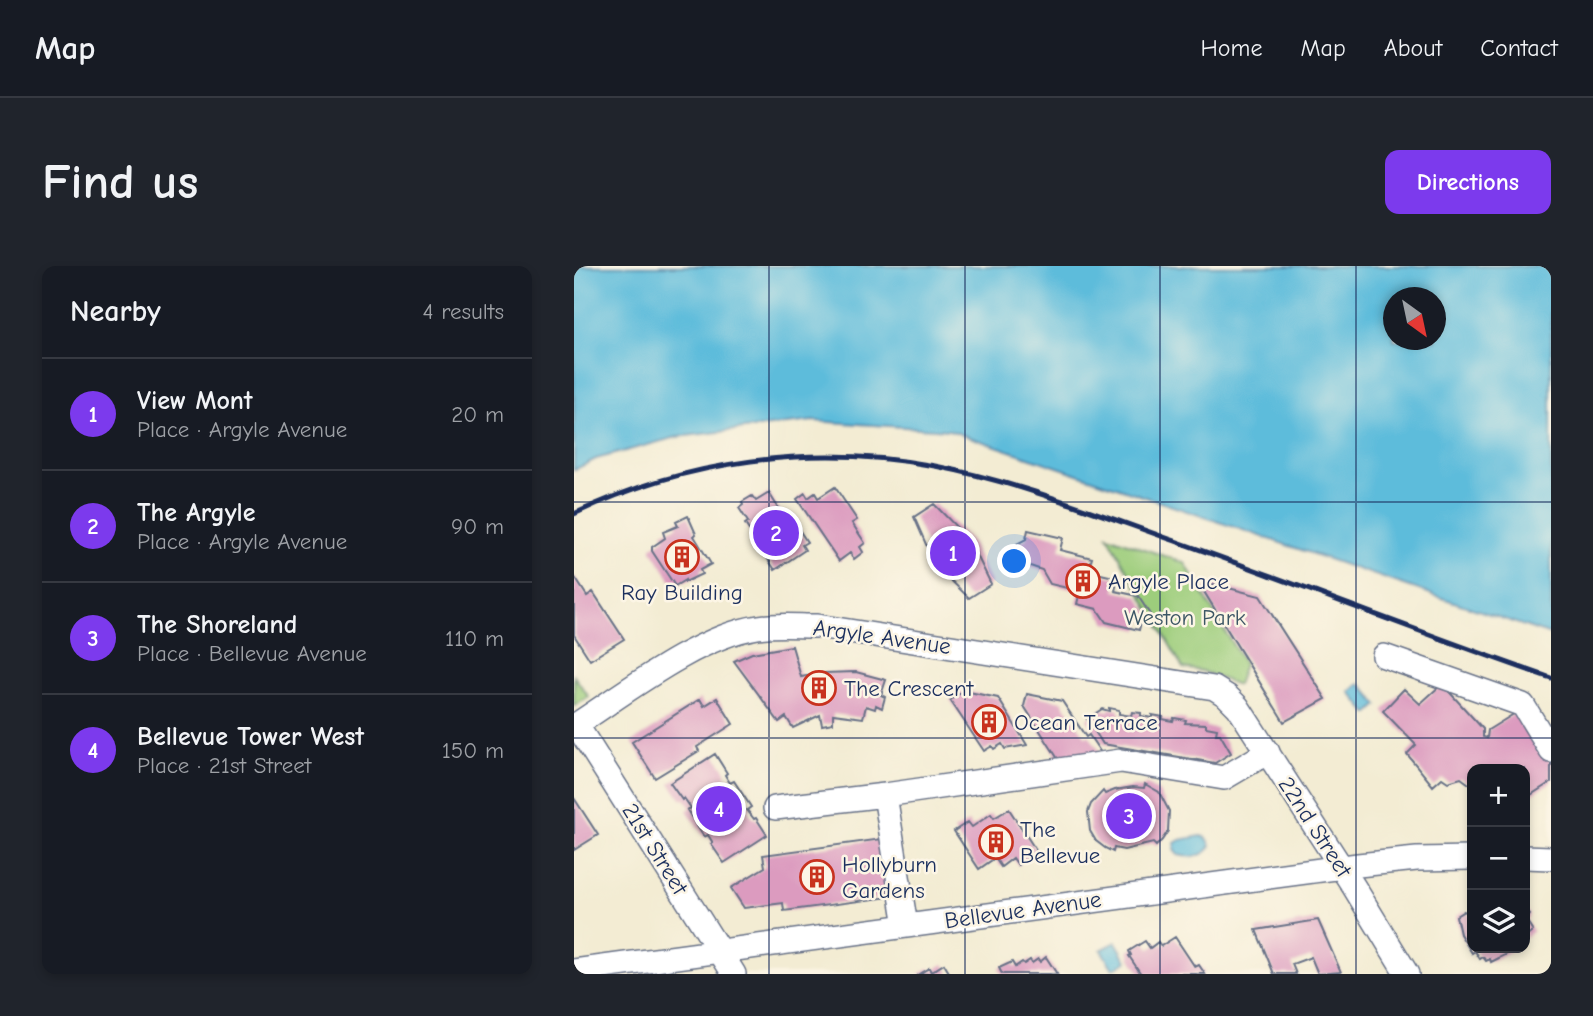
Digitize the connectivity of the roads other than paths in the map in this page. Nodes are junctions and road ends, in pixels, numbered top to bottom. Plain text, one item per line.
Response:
1 (1384, 656) dead end
2 (1214, 688) joint
3 (575, 725) edge
4 (1551, 751) edge
5 (1268, 752) junction
6 (885, 795) junction
7 (775, 808) dead end
8 (1530, 857) edge
9 (1467, 858) edge
10 (1551, 858) edge
11 (1341, 867) junction
12 (906, 926) junction
13 (719, 951) junction
14 (574, 971) edge
15 (734, 974) edge
16 (1407, 974) edge

1 - 4 street
2 - 3 street, Argyle Avenue
2 - 5 street, 22nd Street
3 - 13 street, 21st Street
5 - 6 street
5 - 11 street, 22nd Street
6 - 7 street
6 - 12 street
8 - 10 street
9 - 11 street, Bellevue Avenue
11 - 12 street, Bellevue Avenue
11 - 16 street, 22nd Street
12 - 13 street, Bellevue Avenue
13 - 14 street, Bellevue Avenue
13 - 15 street, 21st Street

